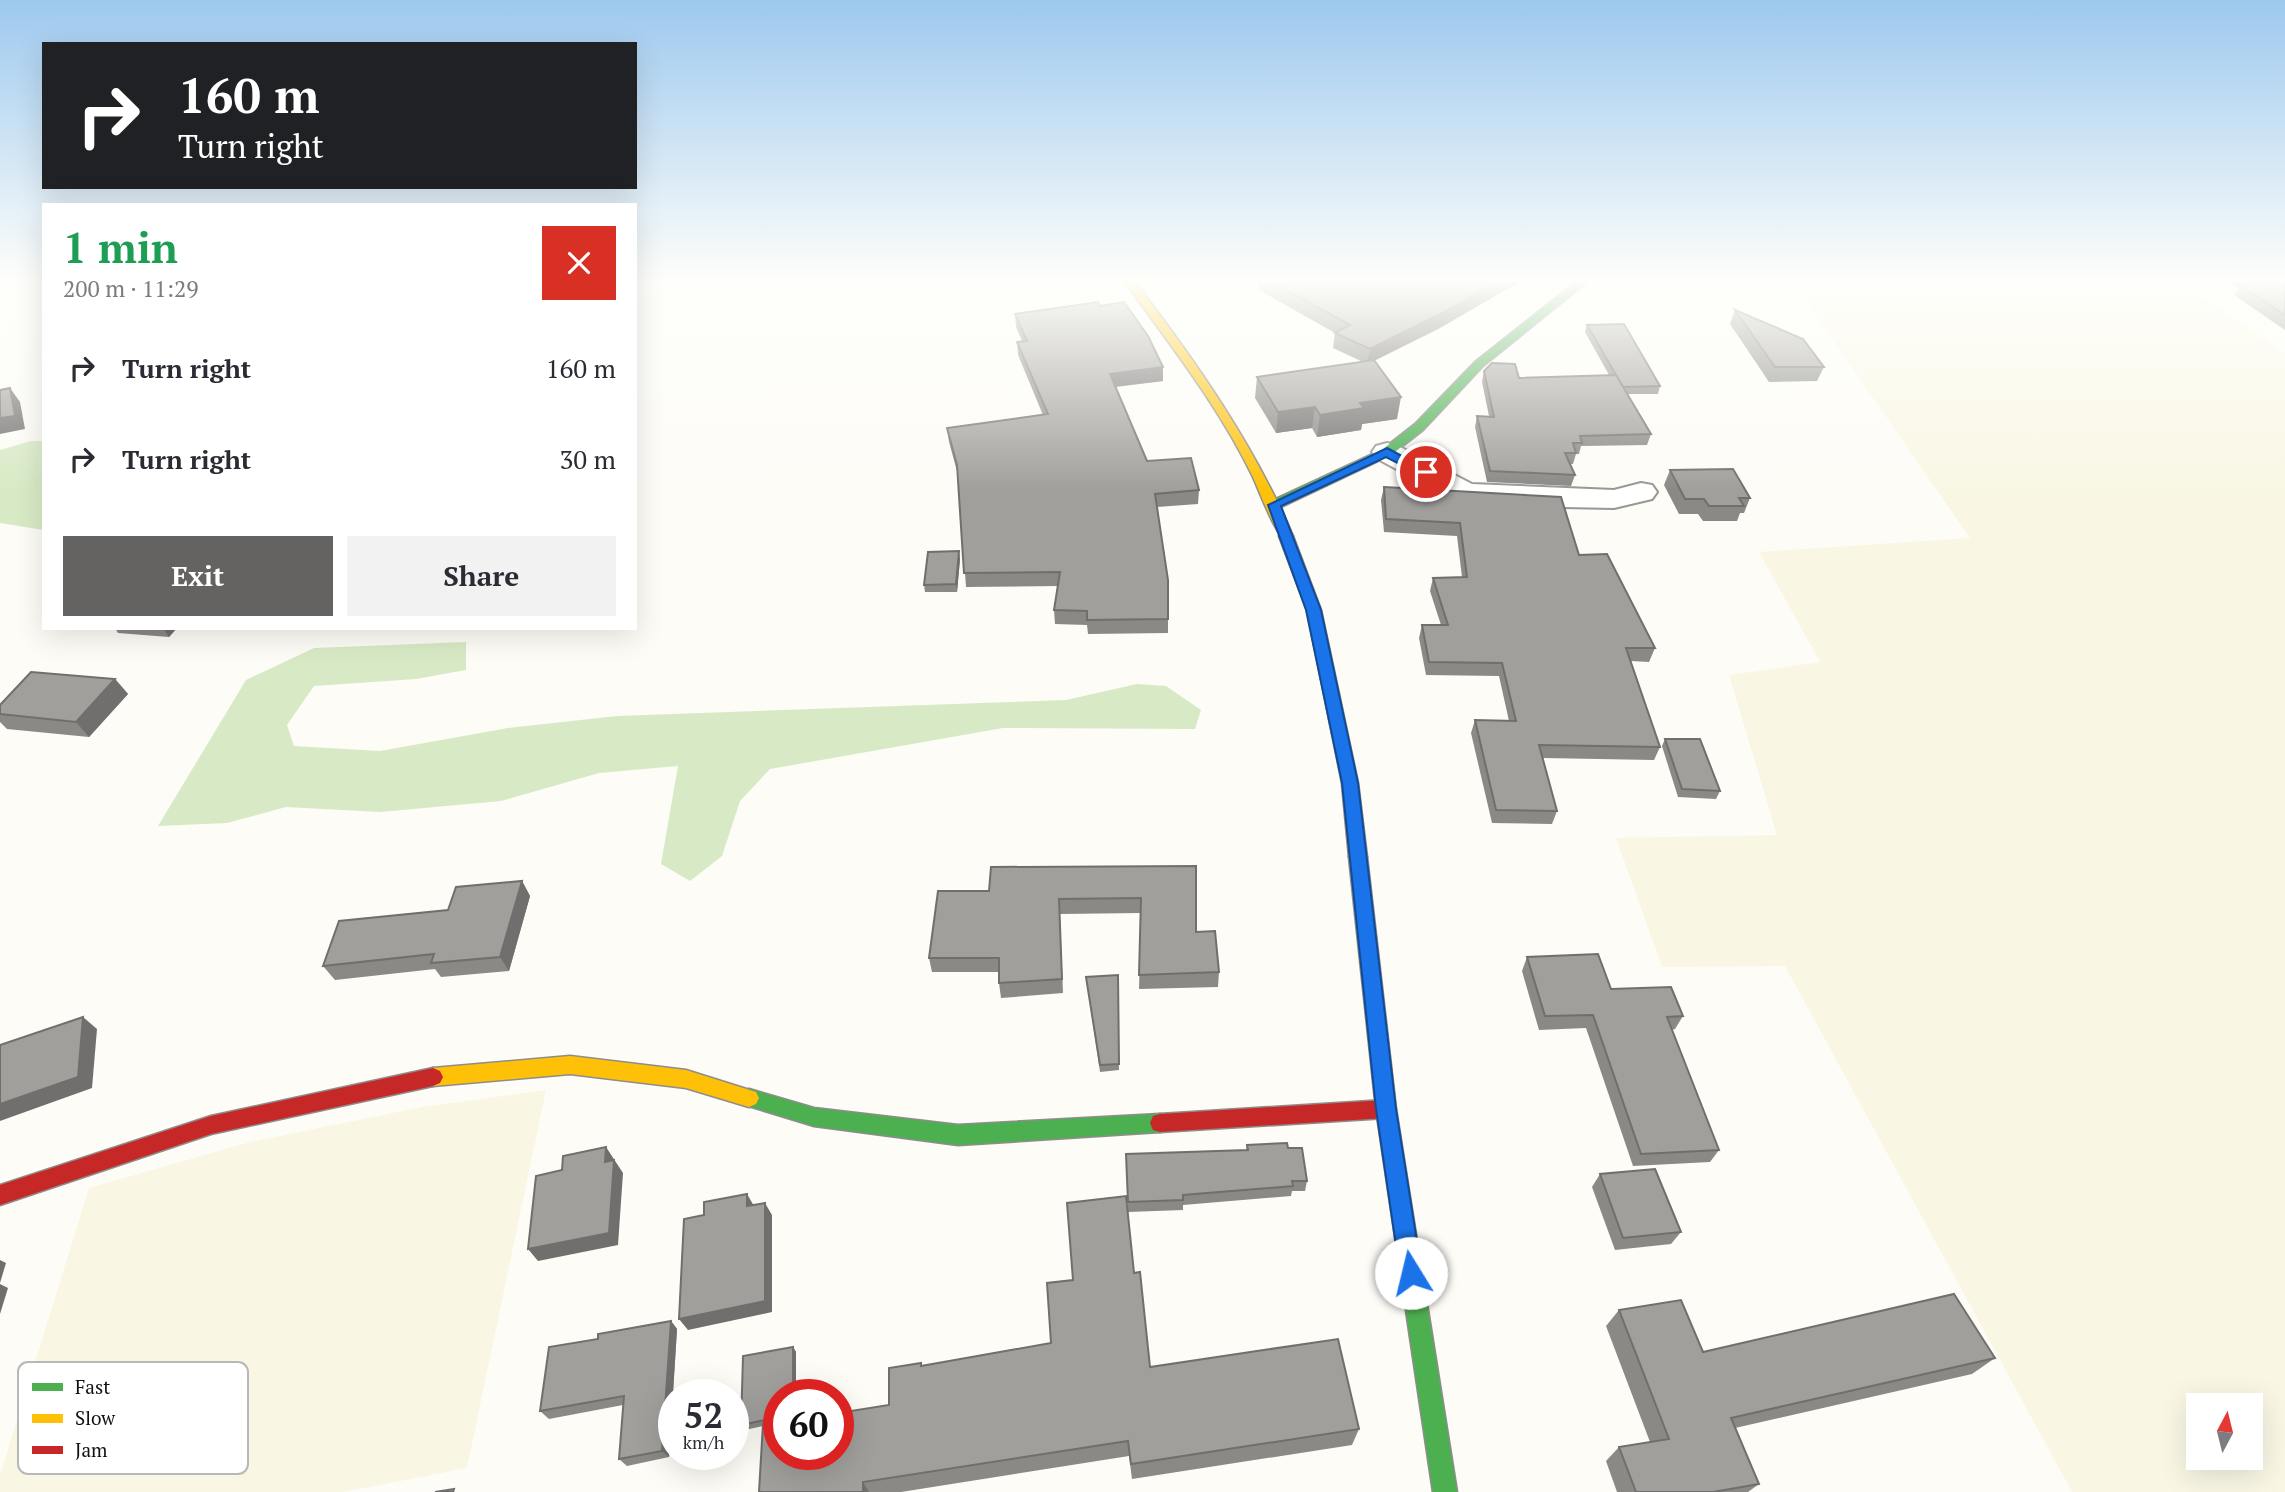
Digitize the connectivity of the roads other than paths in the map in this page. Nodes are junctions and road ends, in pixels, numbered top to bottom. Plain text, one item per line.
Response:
1 (1183, 352) edge
2 (1495, 352) edge
3 (1387, 452) junction
4 (1641, 492) dead end
5 (1274, 505) junction
6 (1386, 1109) junction
7 (0, 1195) edge
8 (1445, 1492) edge

1 - 5 street
2 - 3 street
3 - 4 street
3 - 5 street
5 - 6 street
6 - 7 street
6 - 8 street

